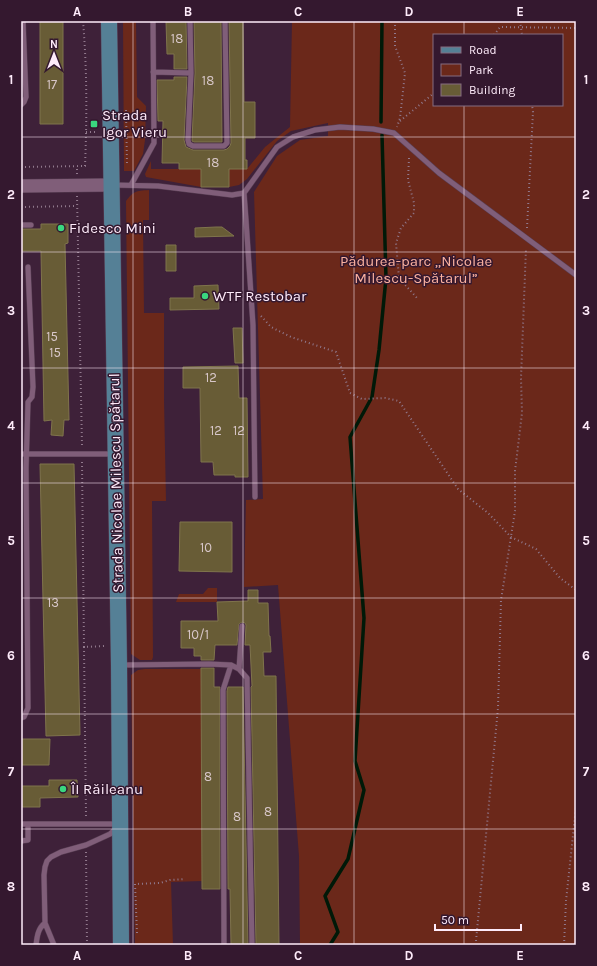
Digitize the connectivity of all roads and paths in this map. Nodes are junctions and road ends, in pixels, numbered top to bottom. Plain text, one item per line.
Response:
1 (23, 21) edge
2 (83, 21) edge
3 (109, 21) edge
4 (153, 21) edge
5 (190, 21) edge
6 (225, 21) edge
7 (395, 21) edge
8 (520, 21) edge
9 (521, 28) junction
10 (576, 28) edge
11 (495, 34) edge
12 (522, 34) edge
13 (153, 72) junction
14 (191, 73) junction
15 (433, 94) edge
16 (21, 106) edge
17 (532, 106) edge
18 (126, 110) dead end
19 (398, 123) junction
20 (394, 133) junction
21 (409, 146) junction
22 (127, 165) dead end
23 (77, 166) junction
24 (21, 167) edge
25 (131, 184) junction
26 (111, 185) junction
27 (21, 186) edge
28 (77, 186) junction
29 (244, 193) junction
30 (77, 206) junction
31 (21, 207) edge
32 (21, 225) edge
33 (31, 225) dead end
34 (527, 239) junction
35 (28, 267) dead end
36 (576, 275) edge
37 (417, 298) dead end
38 (252, 305) junction
39 (28, 402) junction
40 (22, 406) dead end
41 (24, 454) edge
42 (82, 454) junction
43 (115, 454) junction
44 (255, 497) dead end
45 (510, 537) junction
46 (576, 590) edge
47 (242, 626) dead end
48 (118, 646) junction
49 (84, 647) junction
50 (119, 665) junction
51 (231, 665) junction
52 (239, 669) junction
53 (21, 718) edge
54 (576, 807) edge
55 (21, 824) edge
56 (28, 824) junction
57 (86, 824) junction
58 (120, 824) junction
59 (21, 841) edge
60 (86, 845) junction
61 (185, 879) dead end
62 (45, 923) junction
63 (137, 933) dead end
64 (476, 941) dead end
65 (36, 945) edge
66 (54, 945) edge
67 (87, 945) edge
68 (121, 945) edge
69 (224, 945) edge
70 (252, 945) edge
71 (564, 945) edge

1 - 16 lane
2 - 23 path
3 - 26 main road, Strada Nicolae Milescu Spătarul
4 - 13 lane
5 - 14 lane
6 - 14 lane
7 - 19 path
8 - 9 path
9 - 10 path
9 - 11 path
9 - 12 path
13 - 14 lane
13 - 25 lane
15 - 19 path
17 - 34 path
18 - 22 path
19 - 20 path
20 - 21 lane
20 - 29 lane
21 - 34 lane
21 - 37 path
23 - 24 path
23 - 28 path
25 - 26 lane
25 - 29 lane
26 - 28 street
26 - 43 main road, Strada Nicolae Milescu Spătarul
27 - 28 street
28 - 30 path
29 - 38 lane
30 - 31 path
30 - 42 path
32 - 33 lane
34 - 36 lane
34 - 45 path
35 - 39 lane
38 - 44 lane
38 - 45 path
39 - 40 lane
39 - 41 lane
41 - 42 lane
41 - 53 lane
42 - 43 lane
42 - 49 path
43 - 48 main road, Strada Nicolae Milescu Spătarul
45 - 46 path
45 - 64 path
47 - 52 lane
48 - 49 path
48 - 50 main road, Strada Nicolae Milescu Spătarul
49 - 57 path
50 - 51 lane
50 - 58 main road, Strada Nicolae Milescu Spătarul
51 - 52 lane
51 - 69 lane
52 - 70 lane
54 - 71 path
55 - 56 lane
56 - 57 lane
56 - 59 lane
57 - 58 lane
58 - 60 lane
58 - 68 main road, Strada Nicolae Milescu Spătarul
60 - 62 lane
60 - 67 path
61 - 63 path
62 - 65 lane
62 - 66 lane

